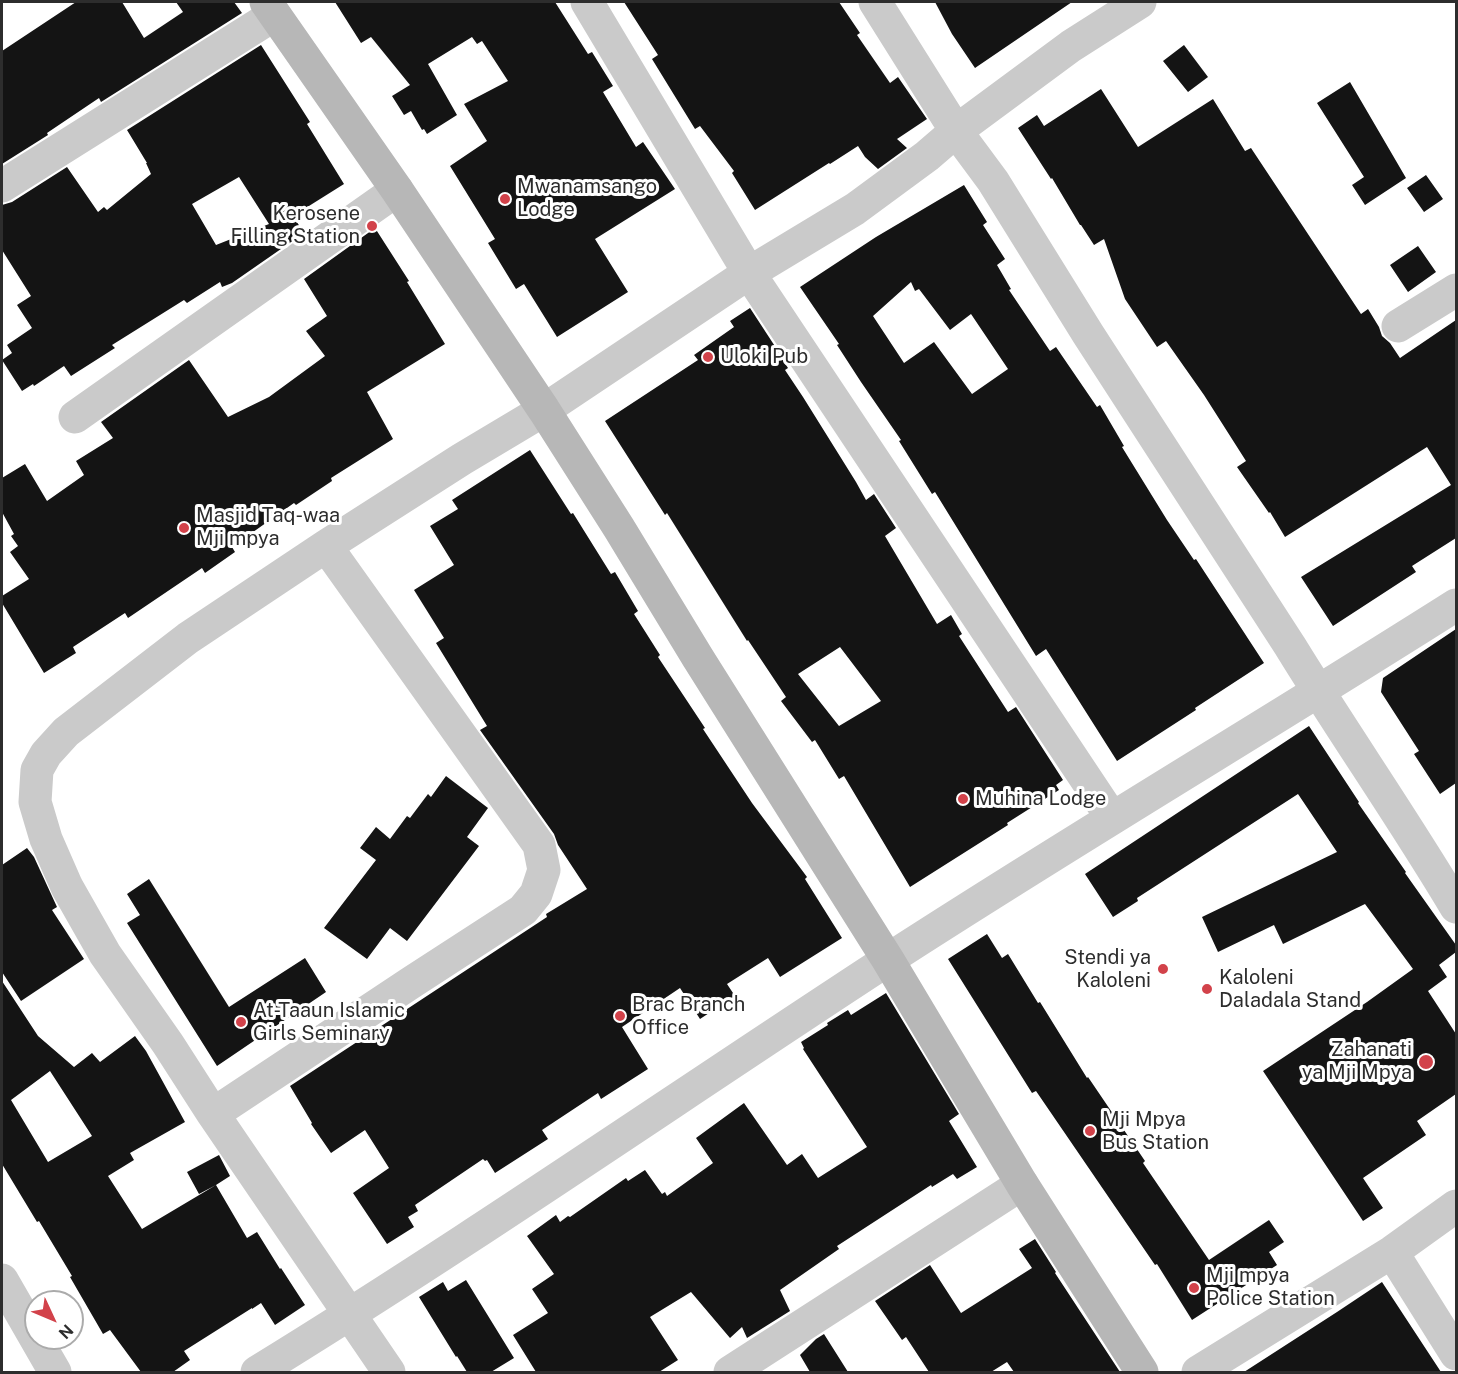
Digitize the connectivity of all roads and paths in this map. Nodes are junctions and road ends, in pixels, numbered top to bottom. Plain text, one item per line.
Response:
1 (587, 2) edge
2 (874, 2) edge
3 (1140, 2) edge
4 (270, 8) edge
5 (956, 131) junction
6 (2, 186) edge
7 (398, 190) junction
8 (748, 273) junction
9 (1456, 290) edge
10 (1398, 326) dead end
11 (544, 410) junction
12 (75, 417) dead end
13 (326, 546) junction
14 (1456, 605) edge
15 (1318, 692) junction
16 (1112, 818) junction
17 (1456, 904) edge
18 (888, 960) junction
19 (213, 1114) junction
20 (1022, 1184) junction
21 (1456, 1206) edge
22 (1392, 1251) junction
23 (2, 1280) edge
24 (351, 1315) junction
25 (1456, 1354) edge
26 (55, 1372) edge
27 (257, 1372) edge
28 (389, 1372) edge
29 (730, 1372) edge
30 (1142, 1372) edge
31 (1198, 1372) edge

1 - 8 street
2 - 5 street
3 - 5 street
4 - 6 street
4 - 7 street
5 - 8 street
5 - 15 street
7 - 11 street
7 - 12 street
8 - 11 street
8 - 16 street
9 - 10 street
11 - 13 street
11 - 18 street
13 - 19 street
13 - 19 street
14 - 15 street
15 - 16 street
15 - 17 street
16 - 18 street
18 - 20 street
18 - 24 street
19 - 24 street
20 - 29 street
20 - 30 street
21 - 22 street
22 - 25 street
22 - 31 street
23 - 26 street
24 - 27 street
24 - 28 street

